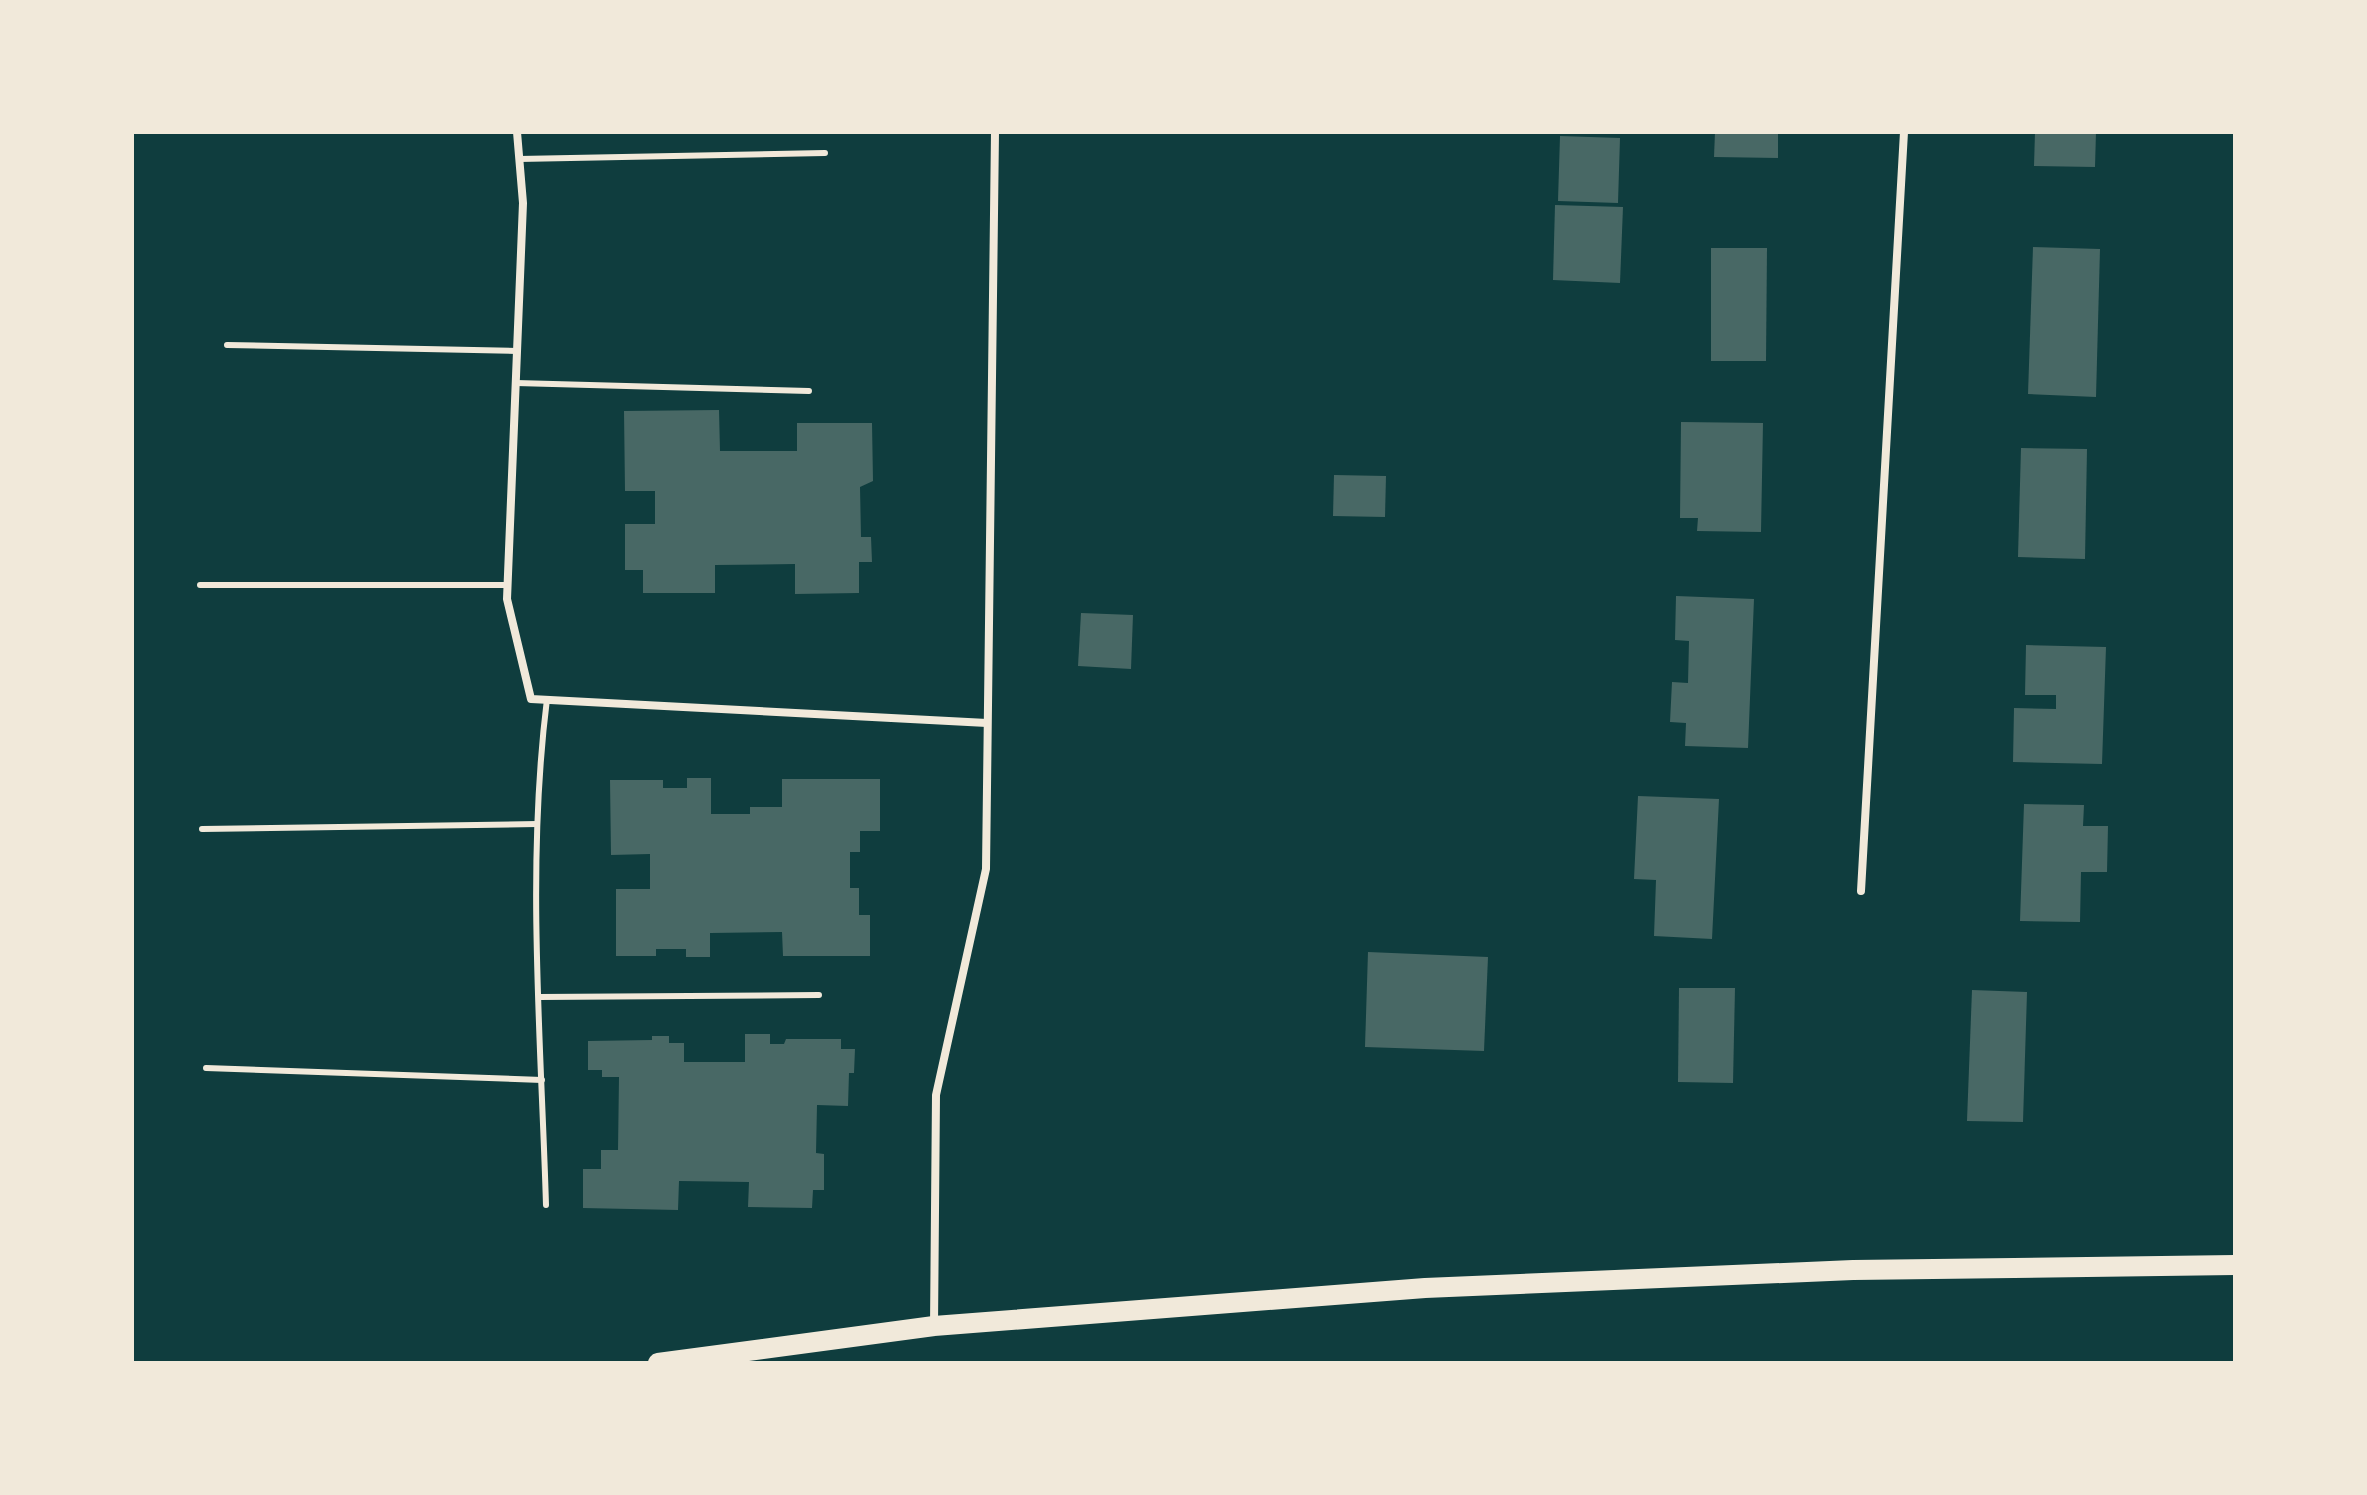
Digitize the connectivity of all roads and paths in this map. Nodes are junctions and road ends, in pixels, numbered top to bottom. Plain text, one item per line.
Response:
1 (517, 132) edge
2 (995, 132) edge
3 (1904, 132) edge
4 (825, 153) dead end
5 (519, 159) junction
6 (227, 345) dead end
7 (517, 351) junction
8 (516, 383) junction
9 (809, 391) dead end
10 (200, 585) dead end
11 (508, 585) junction
12 (547, 699) junction
13 (987, 723) junction
14 (537, 824) junction
15 (202, 829) dead end
16 (1861, 891) dead end
17 (819, 995) dead end
18 (539, 997) junction
19 (206, 1068) dead end
20 (542, 1080) junction
21 (546, 1205) dead end
22 (2235, 1265) edge
23 (934, 1326) junction
24 (658, 1363) edge

1 - 5 street
2 - 13 street
3 - 16 street
4 - 5 lane
5 - 7 street
6 - 7 lane
7 - 8 street
8 - 9 lane
8 - 11 street
10 - 11 lane
11 - 12 street
12 - 13 street
12 - 14 lane
13 - 23 street
14 - 15 lane
14 - 18 lane
17 - 18 lane
18 - 20 lane
19 - 20 lane
20 - 21 lane
22 - 23 main road
23 - 24 main road

